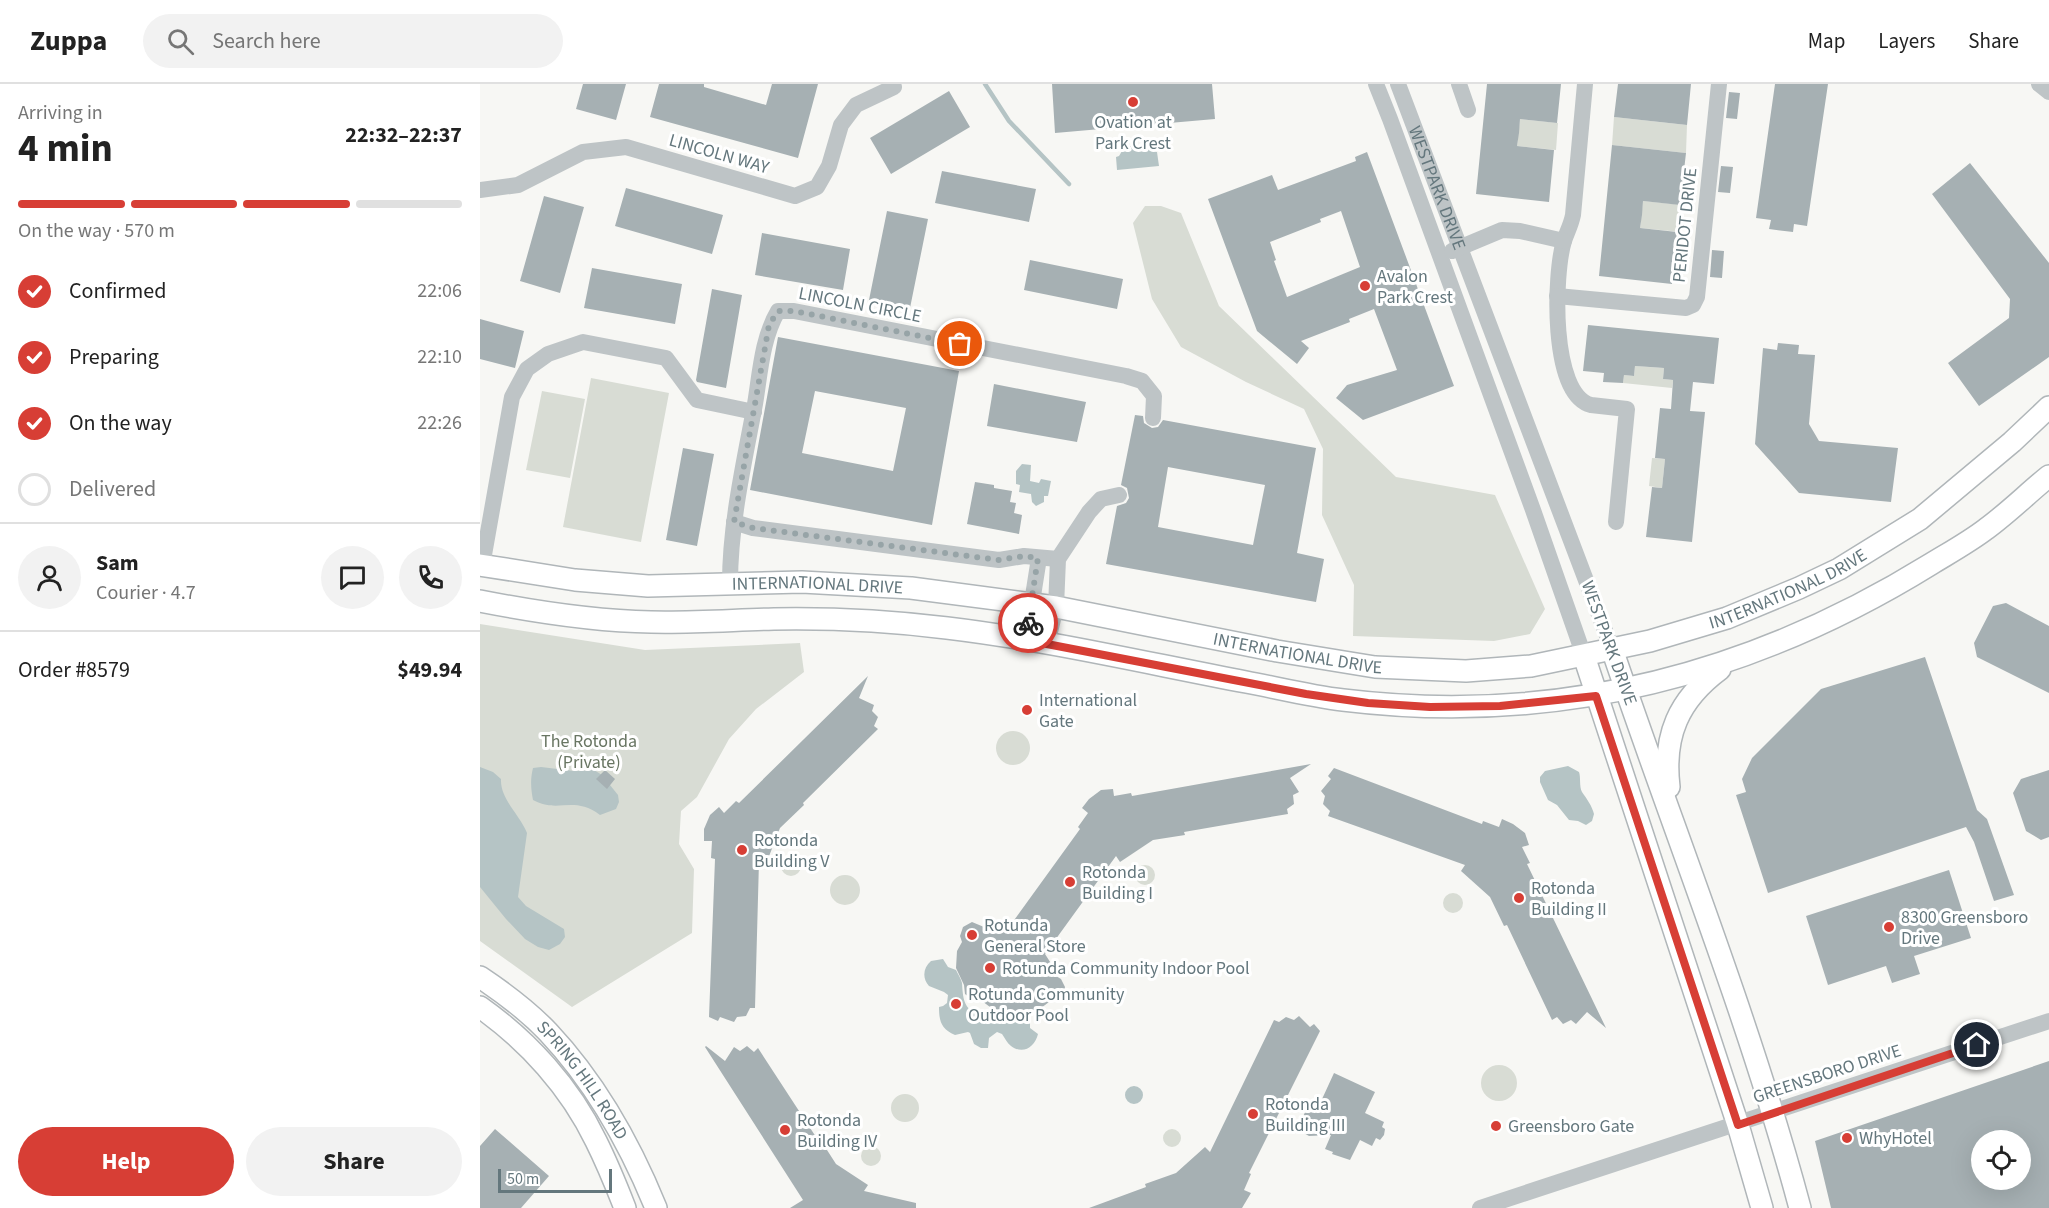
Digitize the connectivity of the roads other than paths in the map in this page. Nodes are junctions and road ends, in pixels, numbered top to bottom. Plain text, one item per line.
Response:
1 (892, 84) edge
2 (1376, 84) edge
3 (1398, 84) edge
4 (1459, 84) edge
5 (1585, 84) edge
6 (1719, 84) edge
7 (2039, 84) edge
8 (2049, 92) edge
9 (1468, 110) dead end
10 (480, 190) edge
11 (1564, 241) junction
12 (1460, 247) junction
13 (1441, 256) junction
14 (1557, 296) junction
15 (2049, 407) edge
16 (754, 412) junction
17 (1153, 418) dead end
18 (2047, 476) edge
19 (1119, 495) dead end
20 (734, 522) junction
21 (1616, 522) dead end
22 (1038, 558) junction
23 (1058, 559) junction
24 (481, 566) edge
25 (730, 583) junction
26 (480, 601) edge
27 (1030, 604) junction
28 (1056, 607) junction
29 (1026, 640) junction
30 (1047, 644) junction
31 (1612, 649) junction
32 (1584, 656) junction
33 (1731, 661) junction
34 (1626, 690) junction
35 (1596, 696) junction
36 (1672, 818) junction
37 (480, 977) edge
38 (480, 1007) edge
39 (2049, 1021) edge
40 (1772, 1113) junction
41 (1738, 1125) junction
42 (625, 1208) edge
43 (656, 1208) edge
44 (1480, 1208) edge
45 (1762, 1208) edge
46 (1800, 1208) edge

1 - 10 street, LINCOLN WAY
2 - 13 street, WESTPARK DRIVE
3 - 12 street, WESTPARK DRIVE
4 - 9 street
5 - 11 street
6 - 14 street, PERIDOT DRIVE
7 - 8 street
11 - 12 street
11 - 14 street
12 - 13 street
12 - 31 street, WESTPARK DRIVE
13 - 32 street, WESTPARK DRIVE
14 - 21 street
15 - 31 main road, INTERNATIONAL DRIVE
16 - 17 street, LINCOLN CIRCLE
16 - 20 street, LINCOLN CIRCLE
16 - 24 street
18 - 33 main road, INTERNATIONAL DRIVE
19 - 23 street
20 - 22 street
20 - 25 street, LINCOLN CIRCLE
22 - 23 street
22 - 27 street
23 - 28 street
24 - 25 main road, INTERNATIONAL DRIVE
25 - 27 main road, INTERNATIONAL DRIVE
26 - 29 main road, INTERNATIONAL DRIVE
27 - 28 main road, INTERNATIONAL DRIVE
27 - 29 street
28 - 30 street
28 - 32 main road, INTERNATIONAL DRIVE
29 - 30 main road, INTERNATIONAL DRIVE
30 - 35 main road, INTERNATIONAL DRIVE
31 - 32 main road, INTERNATIONAL DRIVE
31 - 34 main road, WESTPARK DRIVE
32 - 35 main road, WESTPARK DRIVE
33 - 34 main road, INTERNATIONAL DRIVE
33 - 36 main road
34 - 35 main road, INTERNATIONAL DRIVE
34 - 36 main road, WESTPARK DRIVE
35 - 41 main road, WESTPARK DRIVE
36 - 40 main road, WESTPARK DRIVE
37 - 43 main road, SPRING HILL ROAD
38 - 42 main road, SPRING HILL ROAD
39 - 40 street, GREENSBORO DRIVE
40 - 41 street, GREENSBORO DRIVE
40 - 46 main road, WESTPARK DRIVE
41 - 44 street, GREENSBORO DRIVE
41 - 45 main road, WESTPARK DRIVE

